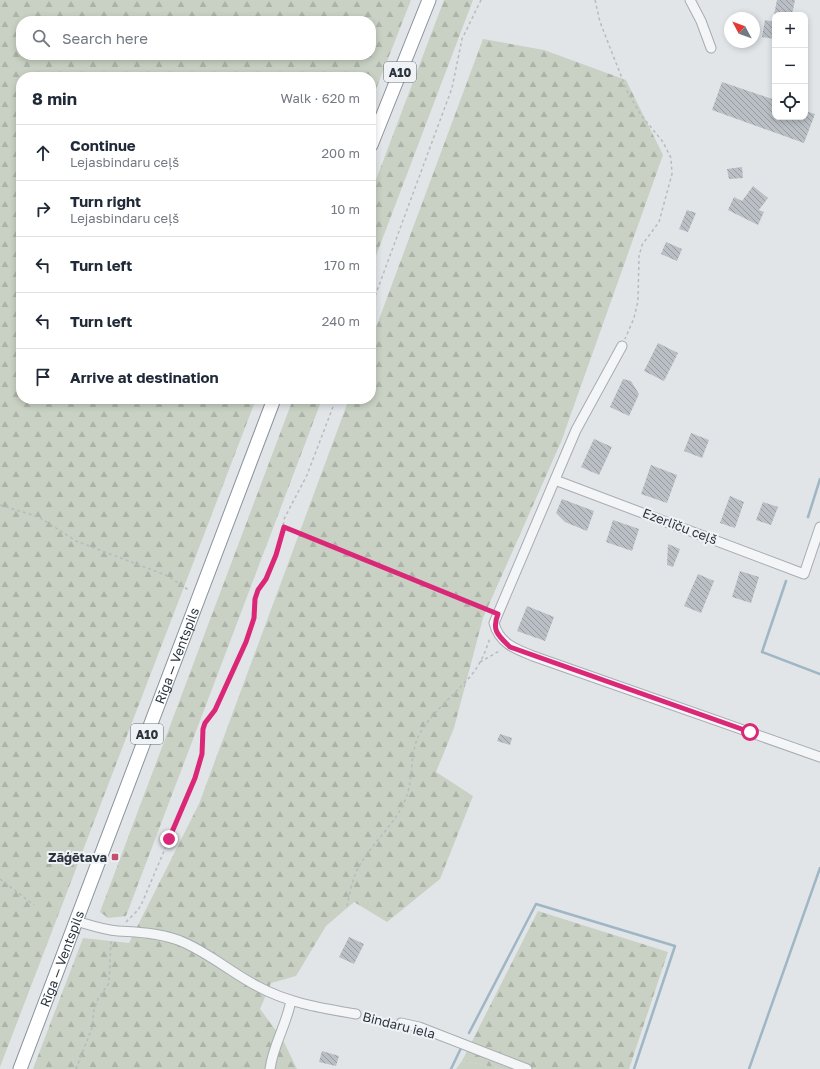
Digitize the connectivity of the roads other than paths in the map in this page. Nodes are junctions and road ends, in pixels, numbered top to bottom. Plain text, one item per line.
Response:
1 (429, 0) edge
2 (690, 0) edge
3 (711, 48) dead end
4 (376, 132) edge
5 (622, 346) road end
6 (272, 404) edge
7 (555, 480) junction
8 (820, 529) edge
9 (820, 757) edge
10 (76, 921) junction
11 (291, 1000) junction
12 (356, 1014) road end
13 (401, 1023) road end
14 (20, 1069) edge
15 (270, 1069) edge
16 (527, 1069) edge

1 - 4 highway, A10
2 - 3 street
5 - 7 street
6 - 10 highway, Rīga — Ventspils / A10
7 - 8 street, Ezerlīču ceļš
7 - 9 street
10 - 11 street, Bindaru iela
10 - 14 highway, Rīga — Ventspils / A10
11 - 12 street, Bindaru iela
11 - 15 street
13 - 16 street, Bindaru iela

